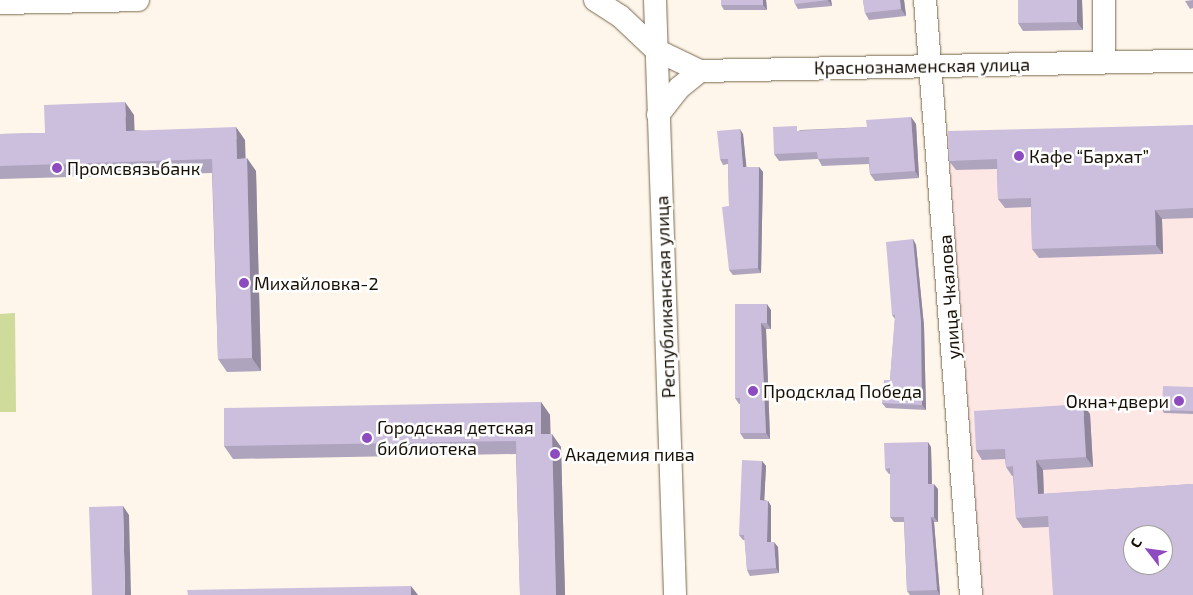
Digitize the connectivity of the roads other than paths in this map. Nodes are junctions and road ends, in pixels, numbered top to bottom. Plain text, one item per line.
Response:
1 (138, 0) edge
2 (595, 0) edge
3 (655, 0) edge
4 (925, 0) edge
5 (1104, 0) edge
6 (0, 3) edge
7 (656, 50) junction
8 (1193, 61) edge
9 (1104, 62) junction
10 (932, 67) junction
11 (700, 71) junction
12 (658, 115) junction
13 (675, 595) edge
14 (971, 595) edge

1 - 6 street
2 - 7 street, Краснознаменская улица
3 - 7 street, Республиканская улица
4 - 10 street, улица Чкалова
5 - 9 street
7 - 11 street, Краснознаменская улица
7 - 12 street, Республиканская улица
8 - 9 street, Краснознаменская улица
9 - 10 street, Краснознаменская улица
10 - 11 street, Краснознаменская улица
10 - 14 street, улица Чкалова
11 - 12 street
12 - 13 street, Республиканская улица

